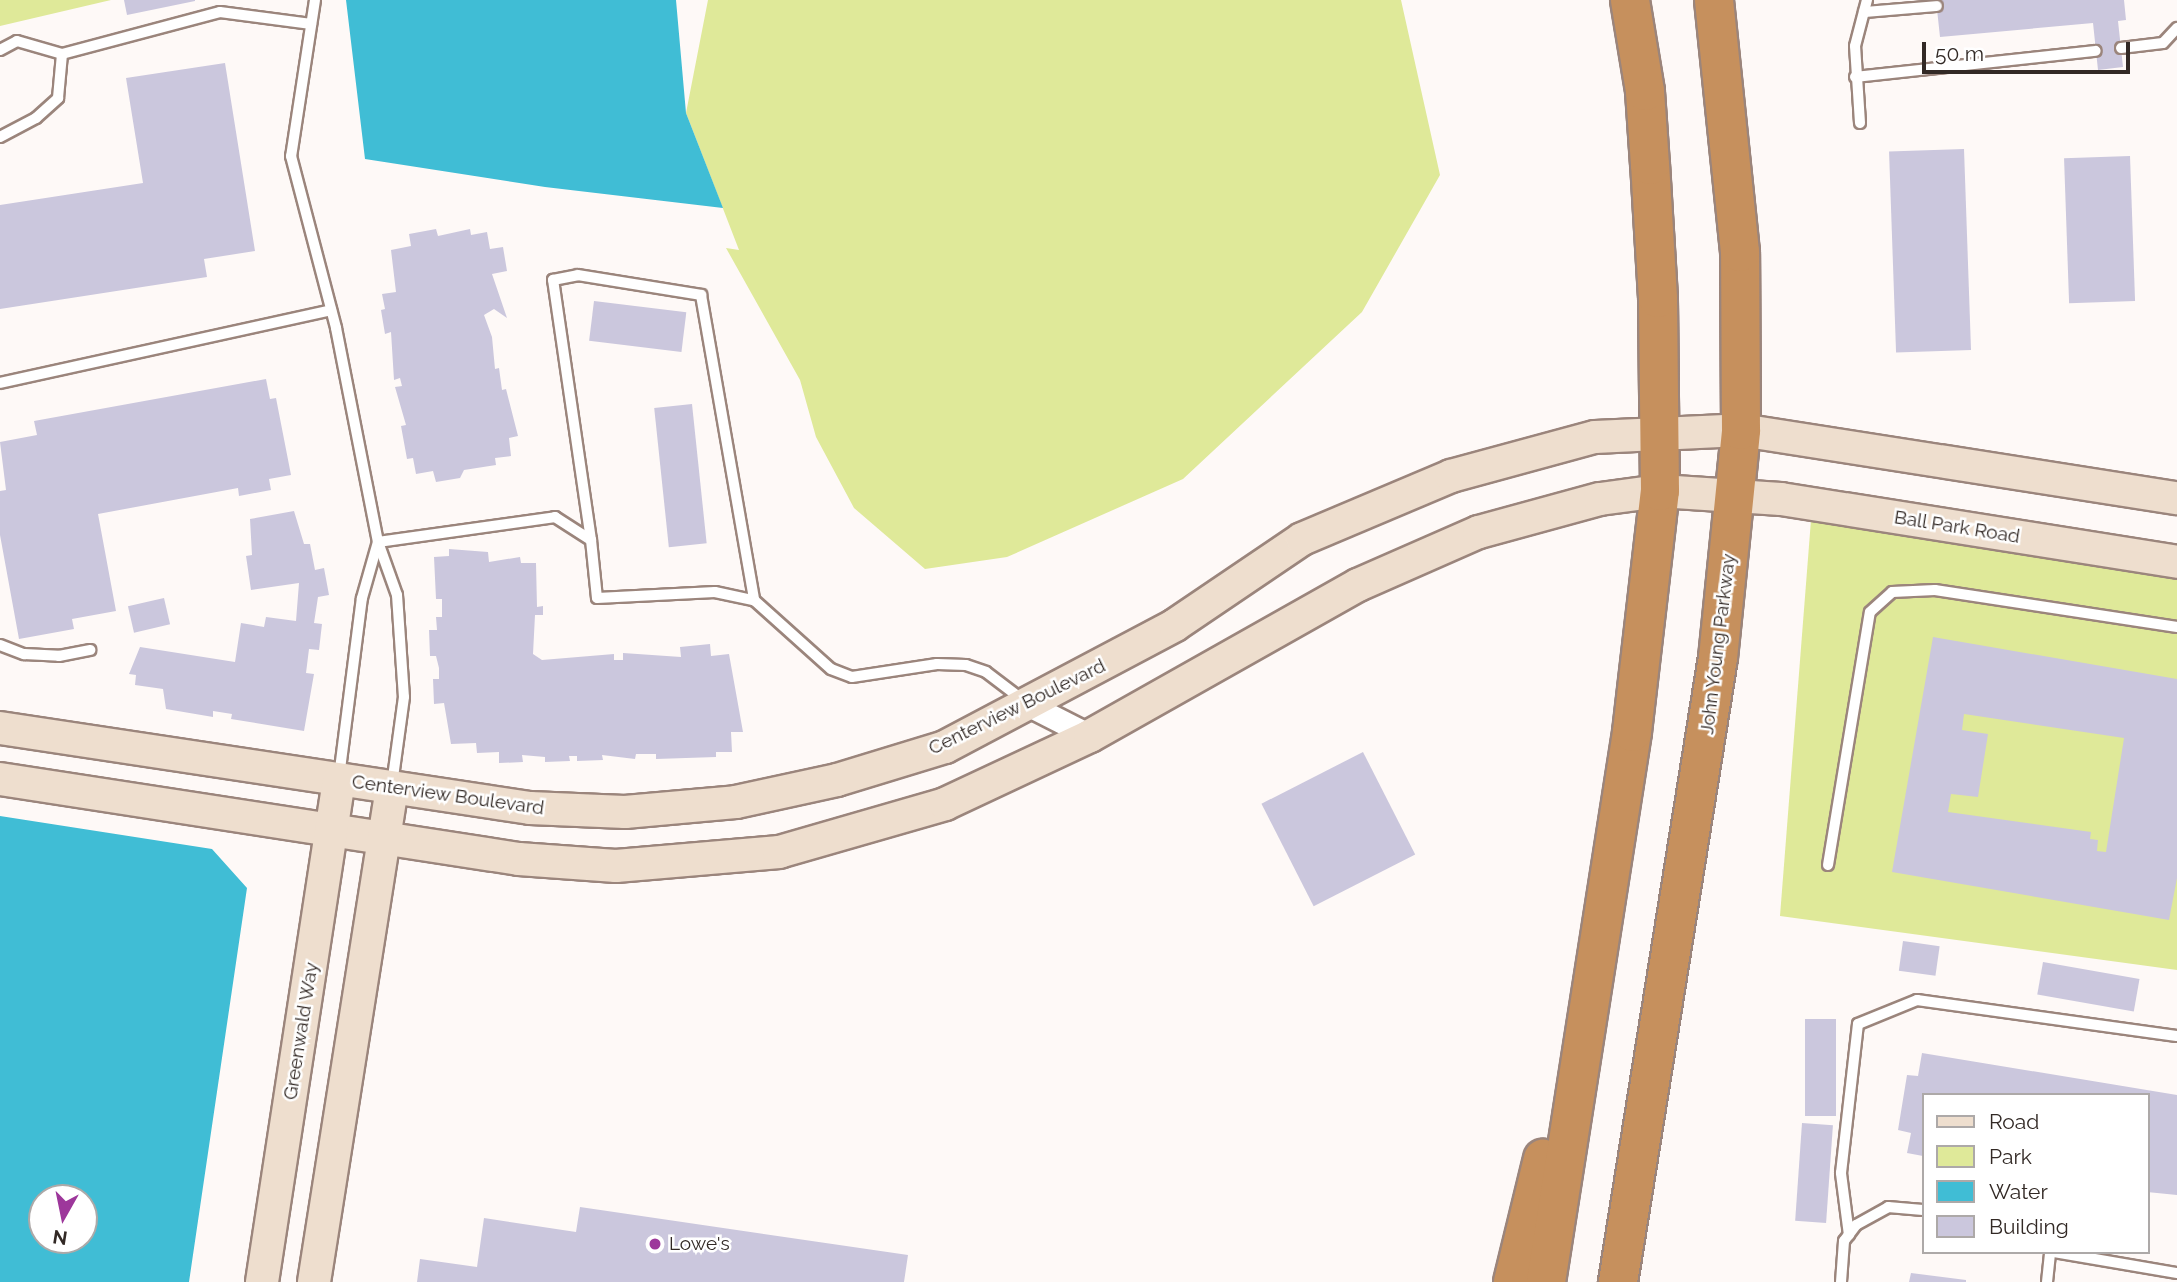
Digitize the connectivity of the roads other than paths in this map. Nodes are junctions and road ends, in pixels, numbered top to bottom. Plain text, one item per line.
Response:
1 (315, 0) edge
2 (1630, 0) edge
3 (1714, 0) edge
4 (1867, 0) edge
5 (1937, 6) dead end
6 (1864, 12) junction
7 (311, 24) junction
8 (2177, 28) edge
9 (2121, 48) dead end
10 (0, 50) edge
11 (2096, 51) dead end
12 (62, 54) junction
13 (1855, 77) junction
14 (1860, 123) dead end
15 (0, 137) edge
16 (331, 310) junction
17 (0, 383) edge
18 (1659, 430) junction
19 (1741, 430) junction
20 (1660, 491) junction
21 (1736, 495) junction
22 (2177, 498) edge
23 (591, 540) junction
24 (378, 542) junction
25 (2177, 562) edge
26 (754, 600) junction
27 (2177, 627) edge
28 (0, 645) edge
29 (90, 650) dead end
30 (1029, 705) junction
31 (0, 727) edge
32 (1090, 736) junction
33 (0, 779) edge
34 (339, 780) junction
35 (392, 788) junction
36 (332, 830) junction
37 (384, 839) junction
38 (1828, 865) dead end
39 (1607, 898) junction
40 (2177, 1036) edge
41 (1922, 1210) edge
42 (1849, 1235) junction
43 (2052, 1254) edge
44 (2064, 1254) edge
45 (2177, 1273) edge
46 (262, 1282) edge
47 (314, 1282) edge
48 (1513, 1282) edge
49 (1546, 1282) edge
50 (1618, 1282) edge
51 (1840, 1282) edge
52 (2047, 1282) edge

1 - 7 lane
2 - 18 highway
3 - 19 highway, John Young Parkway
4 - 6 lane
5 - 6 lane
6 - 13 lane
7 - 12 lane
7 - 16 lane
8 - 9 lane
10 - 12 lane
11 - 13 lane
12 - 15 lane
13 - 14 lane
16 - 17 lane
16 - 24 lane
18 - 19 street, Centerview Boulevard
18 - 20 highway
18 - 30 street, Centerview Boulevard
19 - 21 highway, John Young Parkway
19 - 22 street
20 - 21 street
20 - 32 street
20 - 39 highway
21 - 25 street, Ball Park Road
21 - 50 highway, John Young Parkway
23 - 24 lane
23 - 26 lane
23 - 26 lane
24 - 34 lane
24 - 35 lane
26 - 30 lane
27 - 38 lane
28 - 29 lane
30 - 32 street
30 - 35 street, Centerview Boulevard
31 - 34 street, Centerview Boulevard
32 - 37 street
33 - 36 street
34 - 35 street, Centerview Boulevard
34 - 36 street, Greenwald Way
35 - 37 street
36 - 37 street
36 - 46 street, Greenwald Way
37 - 47 street
39 - 48 highway
39 - 49 highway
40 - 42 lane
41 - 42 lane
42 - 51 lane
43 - 52 lane
44 - 45 lane

